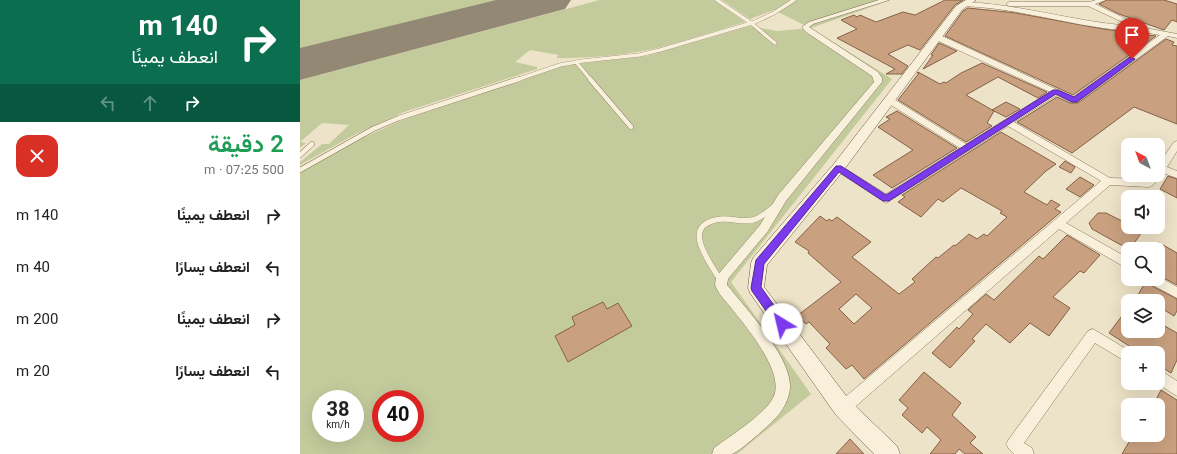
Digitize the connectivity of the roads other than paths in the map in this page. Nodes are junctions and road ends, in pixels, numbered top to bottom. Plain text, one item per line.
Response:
1 (717, 0) edge
2 (794, 0) edge
3 (886, 0) edge
4 (1103, 0) edge
5 (968, 2) edge
6 (1089, 4) junction
7 (987, 5) junction
8 (751, 23) junction
9 (1144, 29) junction
10 (1166, 34) junction
11 (1177, 36) edge
12 (937, 37) junction
13 (775, 43) dead end
14 (576, 62) junction
15 (1056, 92) junction
16 (889, 100) junction
17 (1007, 122) junction
18 (631, 126) dead end
19 (312, 144) dead end
20 (1177, 144) edge
21 (966, 148) junction
22 (300, 155) edge
23 (1165, 162) edge
24 (838, 168) junction
25 (300, 170) edge
26 (1165, 173) edge
27 (1177, 176) edge
28 (1108, 181) junction
29 (1121, 182) edge
30 (1128, 182) edge
31 (1150, 182) edge
32 (779, 203) junction
33 (1058, 224) junction
34 (1121, 260) edge
35 (721, 281) junction
36 (1165, 286) edge
37 (1177, 293) edge
38 (1121, 353) edge
39 (1165, 381) edge
40 (1177, 389) edge
41 (842, 408) junction
42 (720, 454) edge
43 (889, 454) edge
44 (1026, 454) edge

1 - 8 lane
2 - 8 lane
3 - 32 street
4 - 6 street
5 - 7 street
5 - 12 street
6 - 7 street
6 - 9 street
7 - 9 street
8 - 13 lane
8 - 14 lane
9 - 10 street
10 - 11 street
10 - 15 street
12 - 15 street
12 - 16 street
14 - 18 lane
14 - 25 lane
15 - 17 street
16 - 21 street
16 - 24 street
17 - 21 street
17 - 28 street
19 - 22 lane
20 - 23 street
21 - 24 street
24 - 41 street
26 - 27 street
28 - 29 street
28 - 33 street
30 - 31 street
32 - 35 street
32 - 35 lane
33 - 34 street
33 - 41 street
35 - 42 street
36 - 37 street
38 - 44 street
39 - 40 street
41 - 43 street

